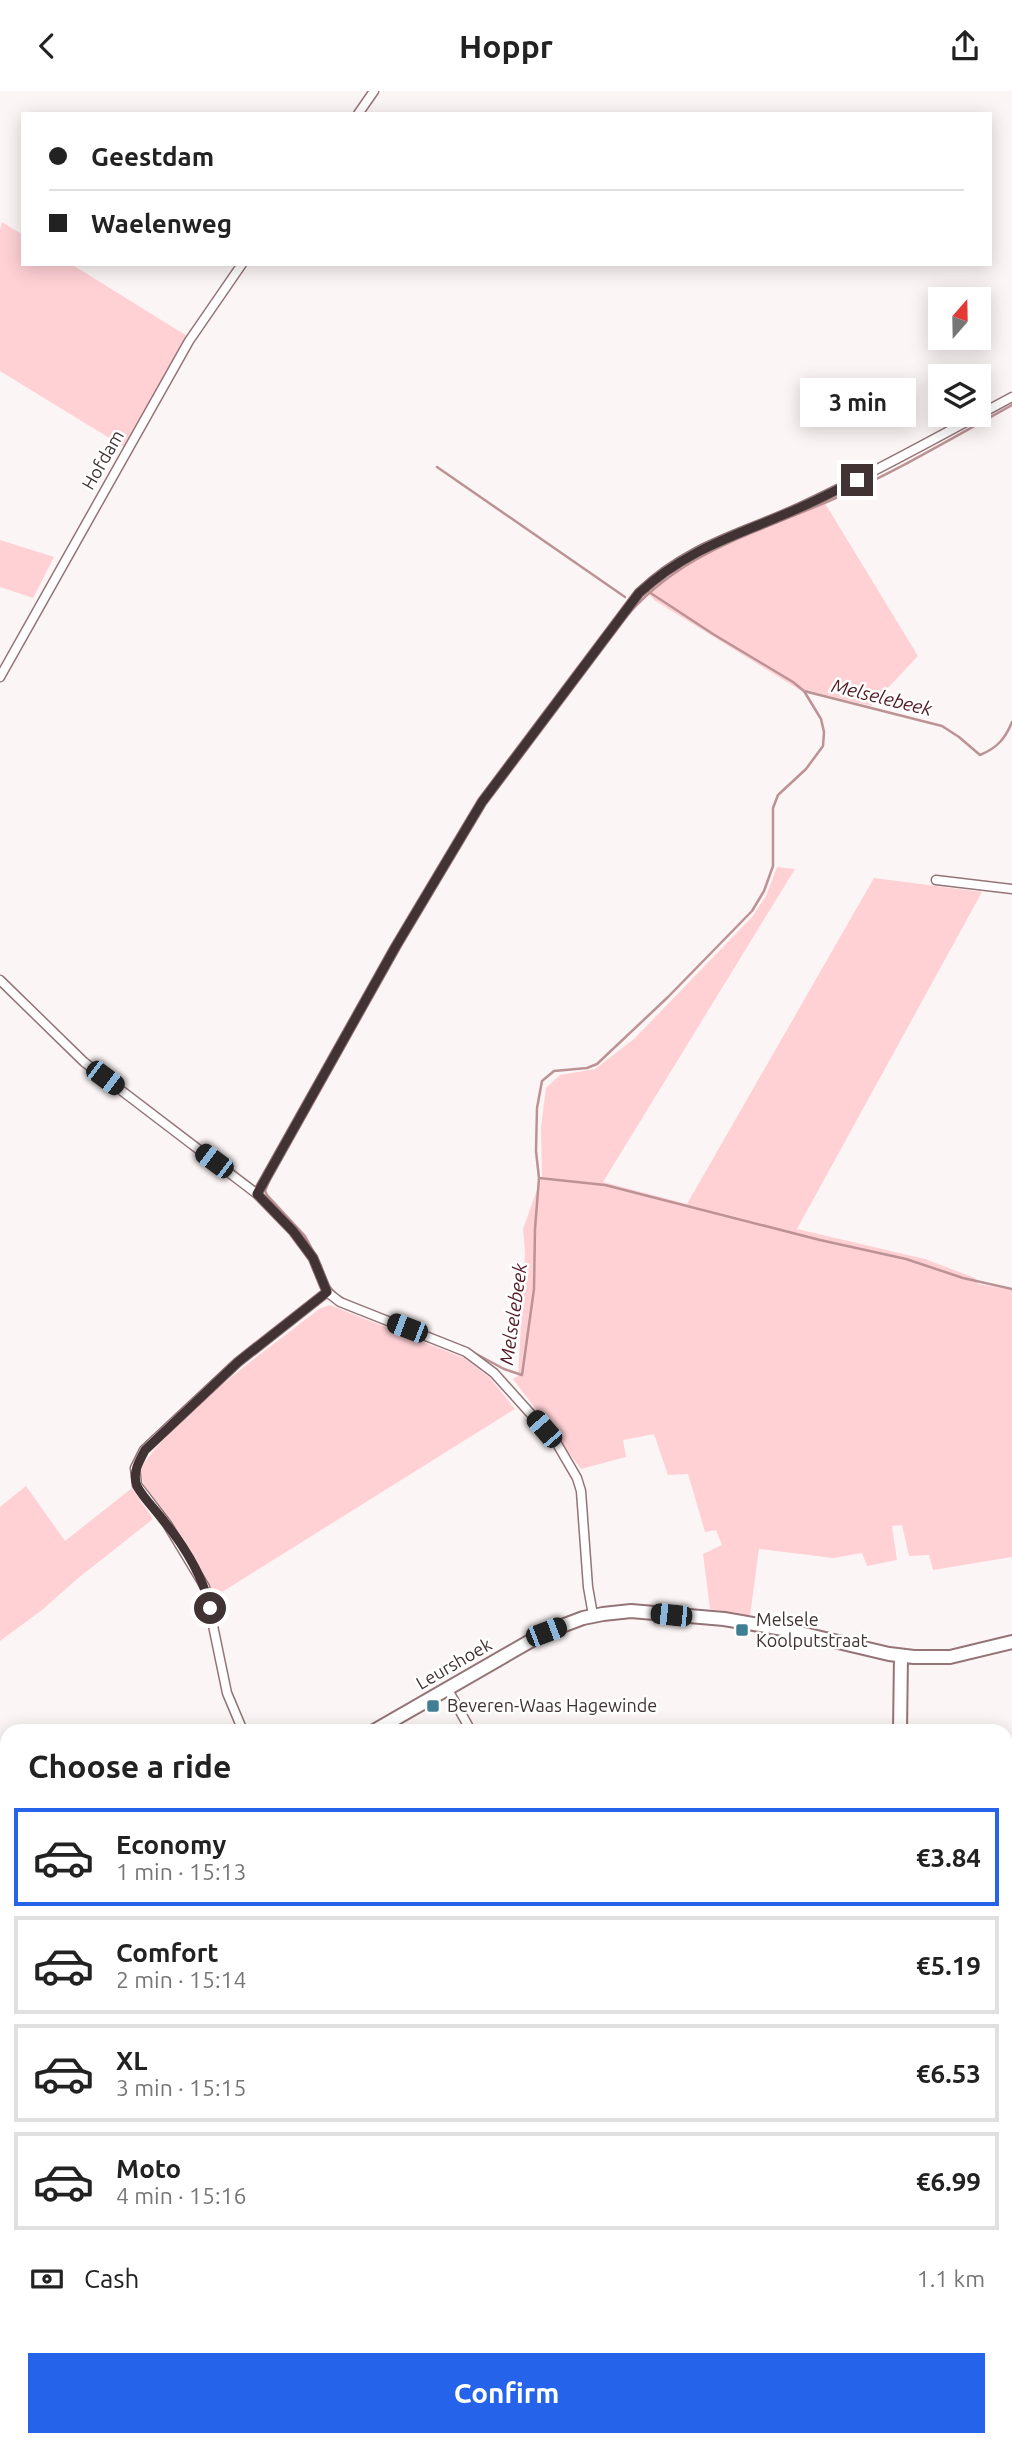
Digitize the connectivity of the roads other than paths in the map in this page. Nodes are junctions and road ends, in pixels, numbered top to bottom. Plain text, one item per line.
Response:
1 (374, 91) edge
2 (359, 112) edge
3 (241, 266) edge
4 (1012, 397) edge
5 (0, 677) edge
6 (936, 880) dead end
7 (1012, 889) edge
8 (0, 980) edge
9 (257, 1194) junction
10 (327, 1292) junction
11 (593, 1615) junction
12 (1012, 1642) edge
13 (901, 1656) junction
14 (447, 1688) junction
15 (240, 1724) edge
16 (385, 1724) edge
17 (467, 1724) edge
18 (900, 1724) edge

1 - 2 street
3 - 5 street, Hofdam
4 - 9 street
6 - 7 street
8 - 9 street
9 - 10 street
10 - 11 street
10 - 15 street
11 - 13 street, Leurshoek
11 - 14 street, Leurshoek
12 - 13 street, Leurshoek
13 - 18 street
14 - 16 street, Leurshoek
14 - 17 street

